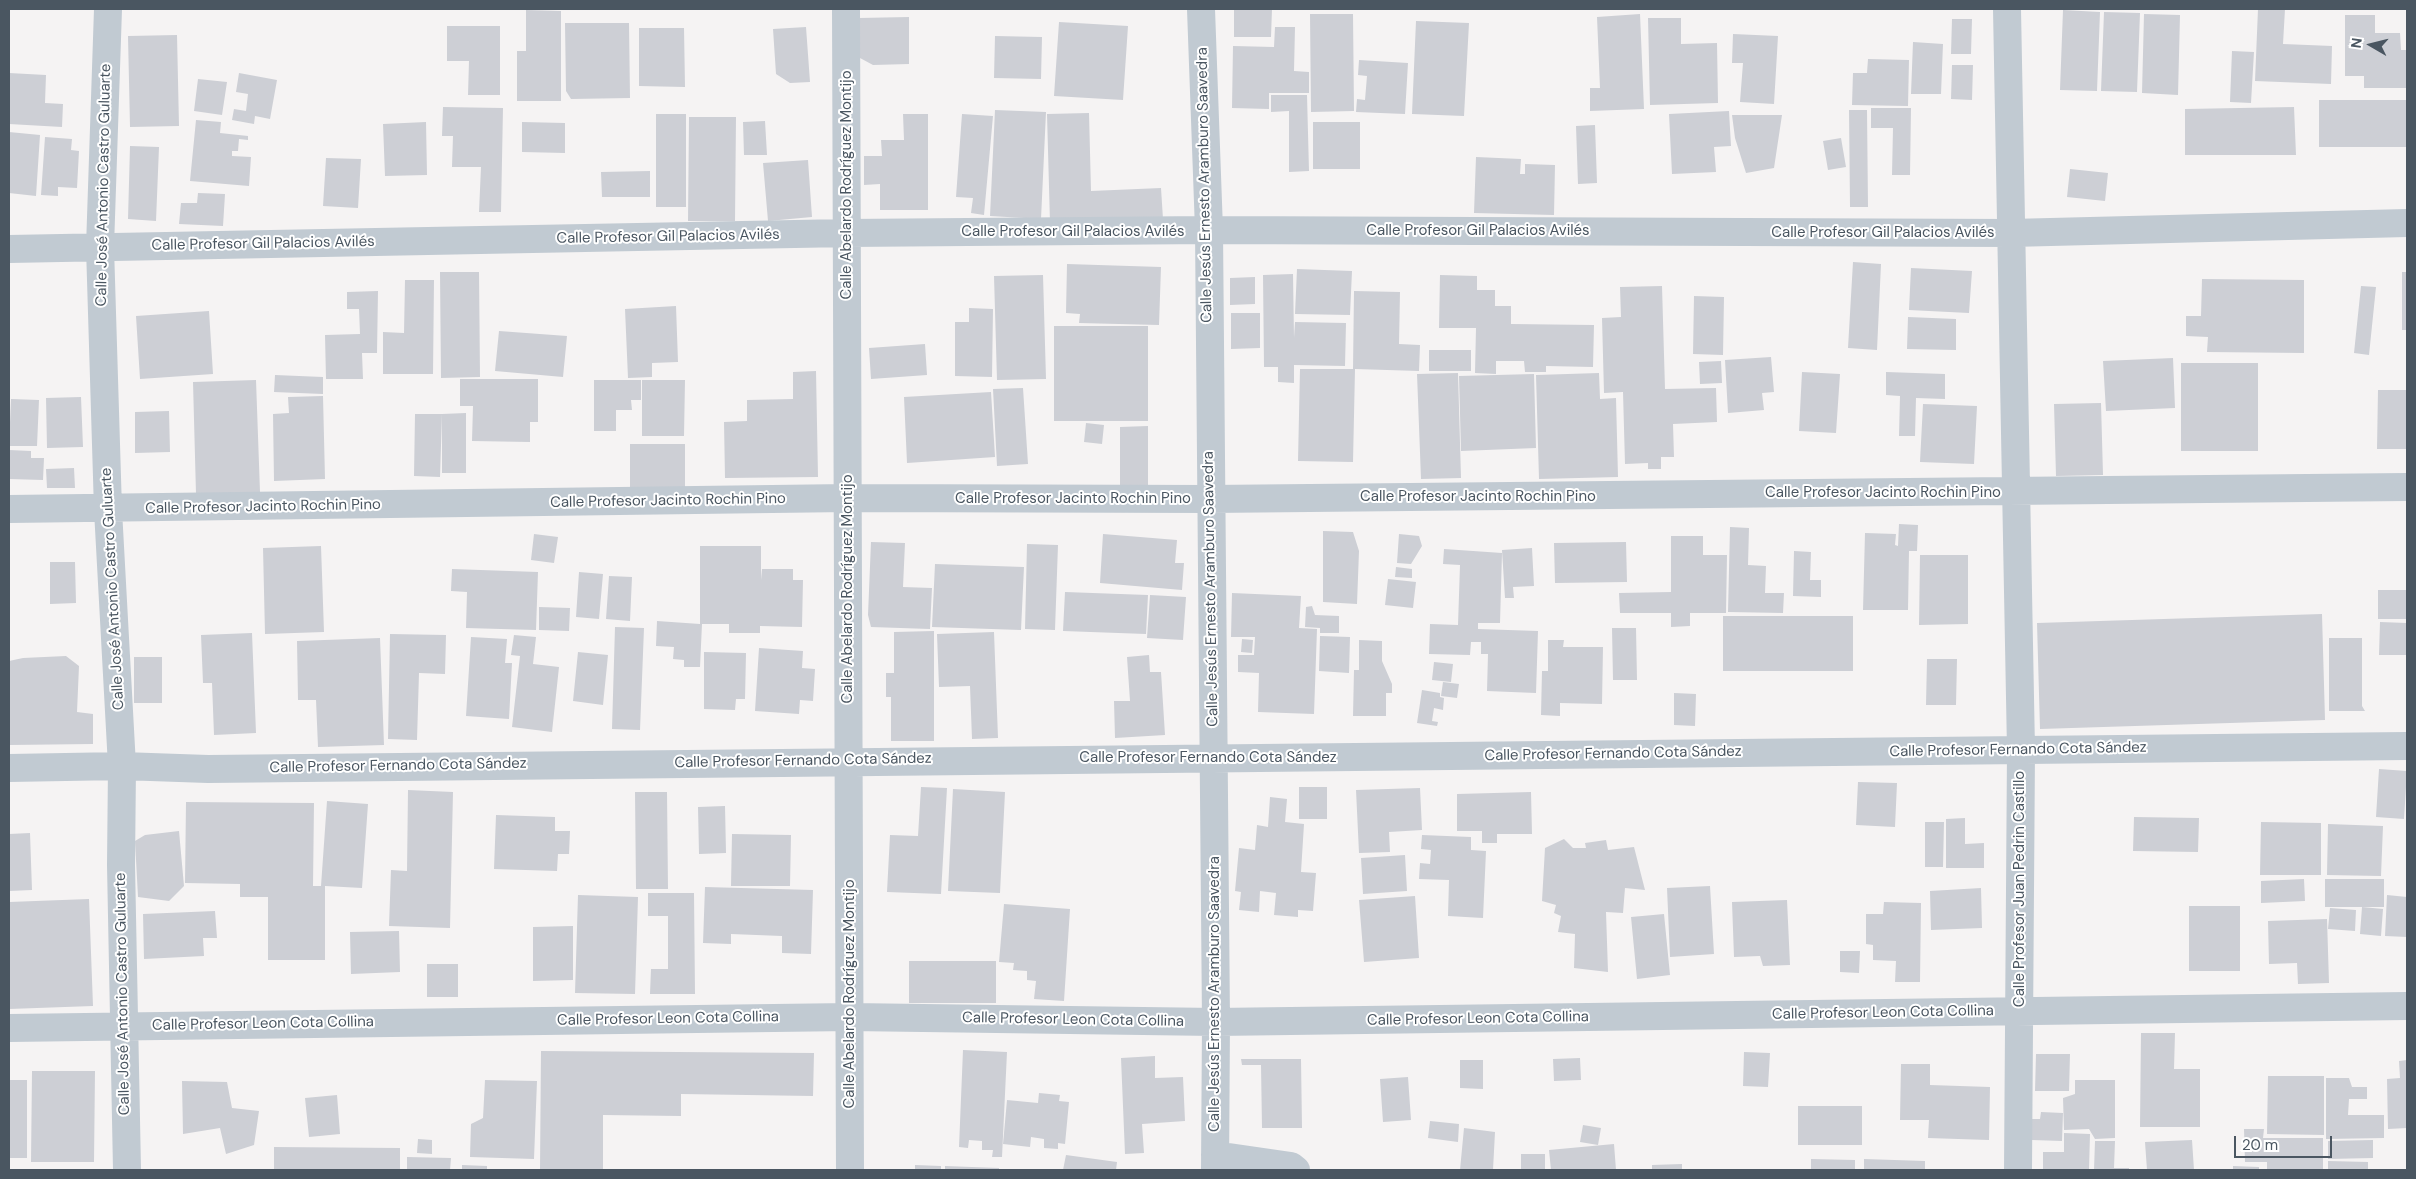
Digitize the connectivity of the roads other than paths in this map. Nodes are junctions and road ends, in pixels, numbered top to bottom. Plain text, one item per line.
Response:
1 (108, 9) edge
2 (846, 9) edge
3 (1201, 9) edge
4 (2007, 9) edge
5 (2407, 223) edge
6 (1209, 230) junction
7 (847, 233) junction
8 (2011, 233) junction
9 (100, 247) junction
10 (9, 249) edge
11 (2407, 487) edge
12 (2016, 492) junction
13 (848, 498) junction
14 (1210, 499) junction
15 (9, 509) edge
16 (108, 510) junction
17 (2407, 746) edge
18 (2021, 750) junction
19 (1213, 759) junction
20 (849, 760) junction
21 (122, 766) junction
22 (9, 768) edge
23 (2407, 1006) edge
24 (2018, 1011) junction
25 (850, 1018) junction
26 (1216, 1022) junction
27 (125, 1025) junction
28 (9, 1028) edge
29 (1215, 1163) edge
30 (127, 1170) edge
31 (850, 1170) edge
32 (1296, 1170) edge
33 (2018, 1170) edge

1 - 9 street, Calle José Antonio Castro Guluarte
2 - 7 street, Calle Abelardo Rodríguez Montijo
3 - 6 street, Calle Jesús Ernesto Aramburo Saavedra
4 - 8 street, Calle Profesor Juan Pedrin Castillo
5 - 8 street, Calle Profesor Gil Palacios Avilés
6 - 7 street, Calle Profesor Gil Palacios Avilés
6 - 8 street, Calle Profesor Gil Palacios Avilés
6 - 14 street, Calle Jesús Ernesto Aramburo Saavedra
7 - 9 street, Calle Profesor Gil Palacios Avilés
7 - 13 street, Calle Abelardo Rodríguez Montijo
8 - 12 street, Calle Profesor Juan Pedrin Castillo
9 - 10 street, Calle Profesor Gil Palacios Avilés
9 - 16 street, Calle José Antonio Castro Guluarte
11 - 12 street, Calle Profesor Jacinto Rochin Pino
12 - 14 street, Calle Profesor Jacinto Rochin Pino
12 - 18 street, Calle Profesor Juan Pedrin Castillo
13 - 14 street, Calle Profesor Jacinto Rochin Pino
13 - 16 street, Calle Profesor Jacinto Rochin Pino
13 - 20 street, Calle Abelardo Rodríguez Montijo
14 - 19 street, Calle Jesús Ernesto Aramburo Saavedra
15 - 16 street, Calle Profesor Jacinto Rochin Pino
16 - 21 street, Calle José Antonio Castro Guluarte
17 - 18 street, Calle Profesor Fernando Cota Sández
18 - 19 street, Calle Profesor Fernando Cota Sández
18 - 24 street, Calle Profesor Juan Pedrin Castillo
19 - 20 street, Calle Profesor Fernando Cota Sández
19 - 26 street, Calle Jesús Ernesto Aramburo Saavedra
20 - 21 street, Calle Profesor Fernando Cota Sández
20 - 25 street, Calle Abelardo Rodríguez Montijo
21 - 22 street, Calle Profesor Fernando Cota Sández
21 - 27 street, Calle José Antonio Castro Guluarte
23 - 24 street, Calle Profesor Leon Cota Collina
24 - 26 street, Calle Profesor Leon Cota Collina
24 - 33 street, Calle Profesor Juan Pedrin Castillo
25 - 26 street, Calle Profesor Leon Cota Collina
25 - 27 street, Calle Profesor Leon Cota Collina
25 - 31 street, Calle Abelardo Rodríguez Montijo
26 - 29 street, Calle Jesús Ernesto Aramburo Saavedra
27 - 28 street, Calle Profesor Leon Cota Collina
27 - 30 street, Calle José Antonio Castro Guluarte
29 - 32 street

